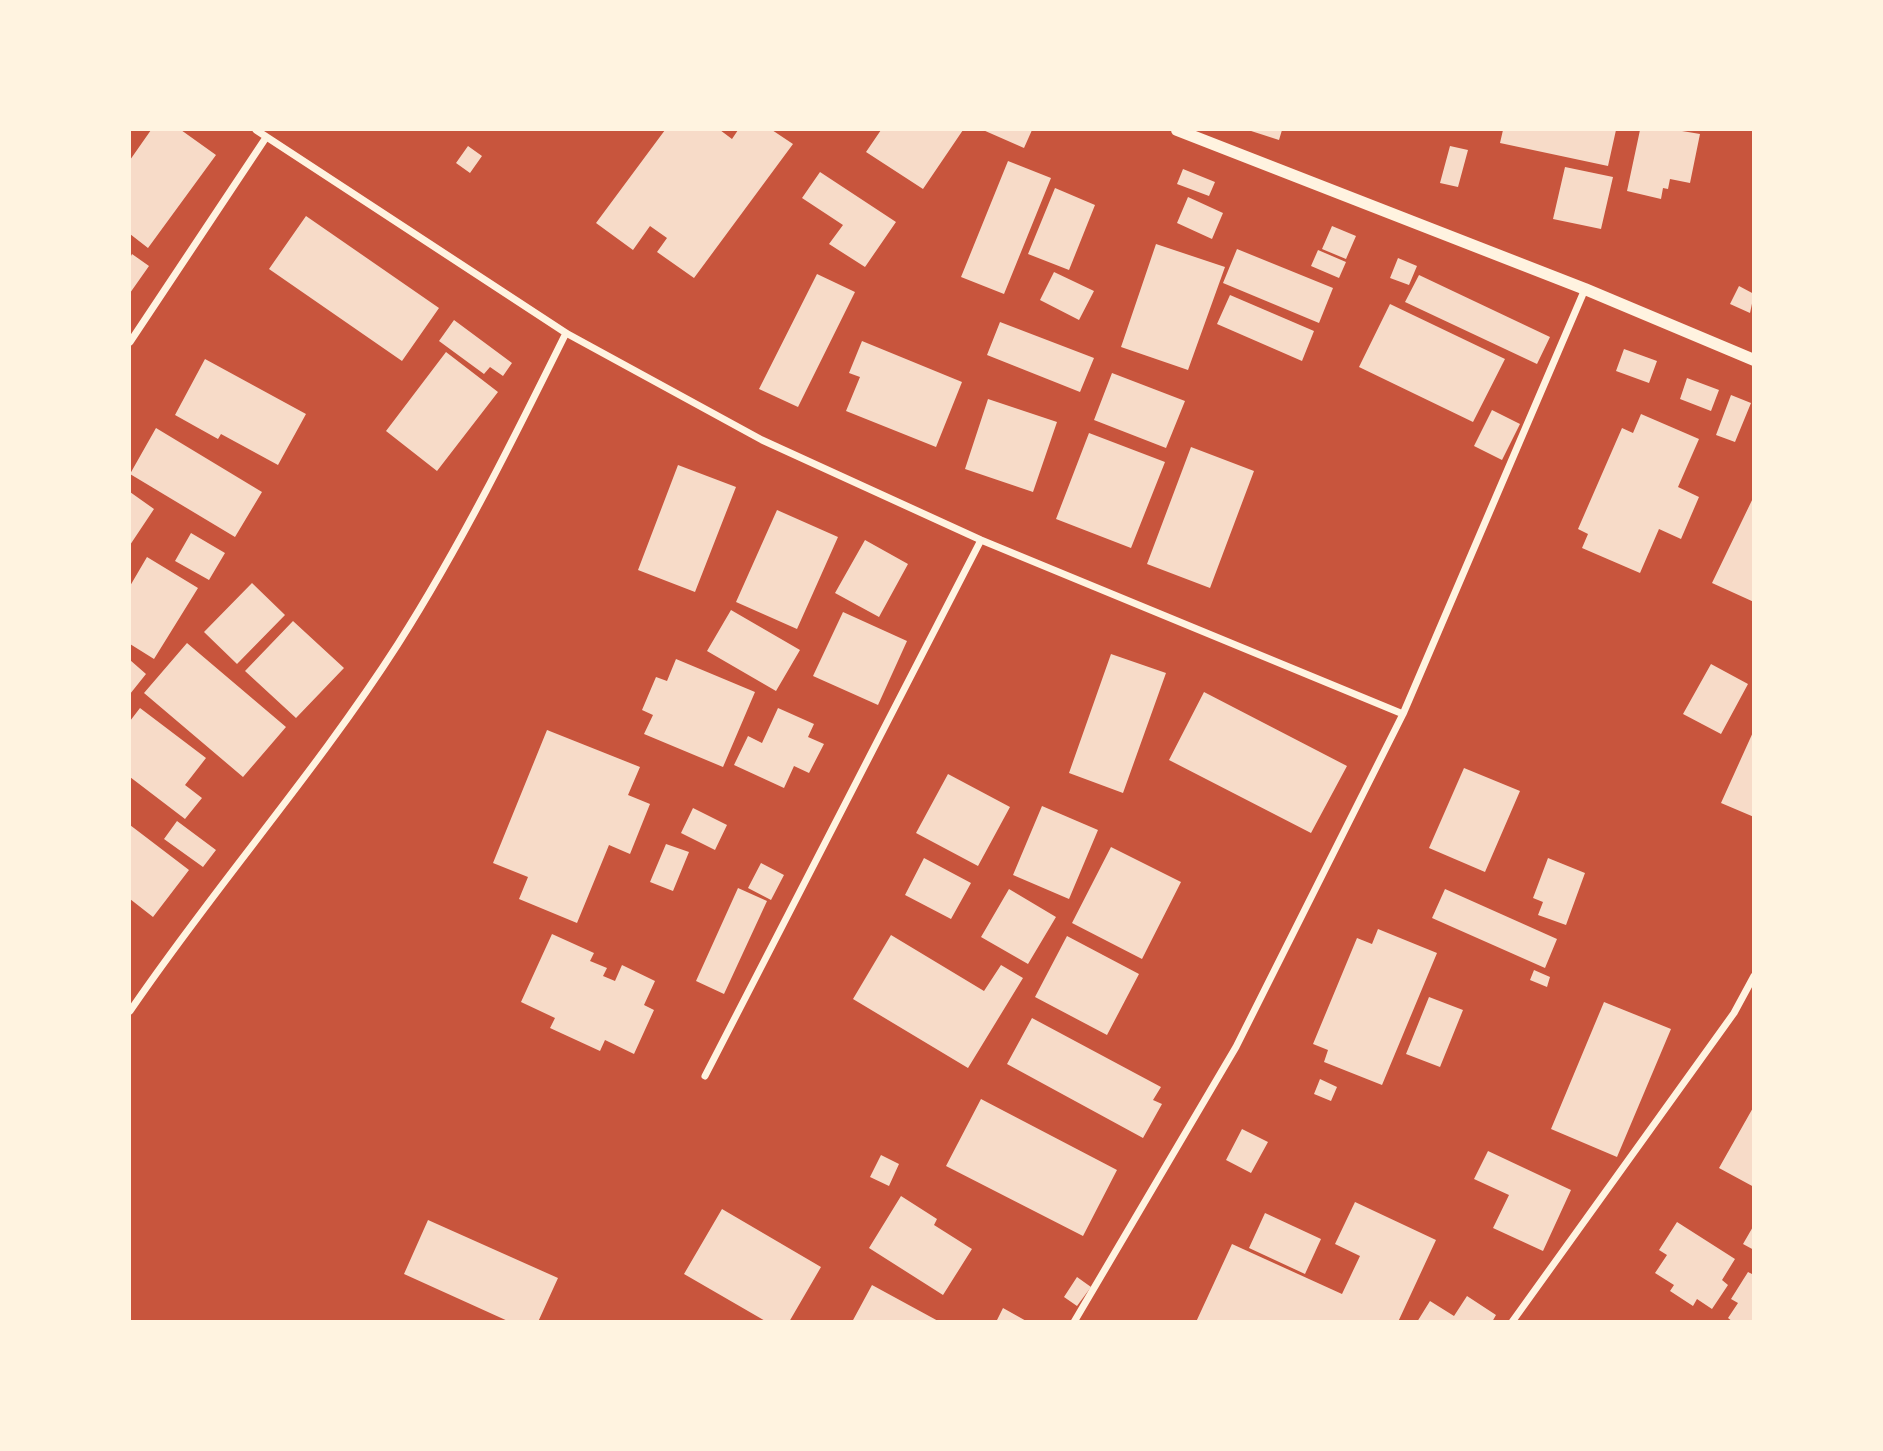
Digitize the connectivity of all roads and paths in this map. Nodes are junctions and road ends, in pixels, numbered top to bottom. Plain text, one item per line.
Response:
1 (256, 130) edge
2 (1177, 130) edge
3 (265, 139) junction
4 (1585, 289) junction
5 (566, 333) junction
6 (130, 342) edge
7 (1754, 360) edge
8 (981, 540) junction
9 (1403, 713) junction
10 (1754, 976) edge
11 (130, 1011) edge
12 (705, 1076) dead end
13 (1074, 1321) edge
14 (1512, 1321) edge

1 - 3 street
2 - 4 street
3 - 5 street
3 - 6 street
4 - 7 street
4 - 9 street
5 - 8 street
5 - 11 street
8 - 9 street
8 - 12 street
9 - 13 street
10 - 14 street

